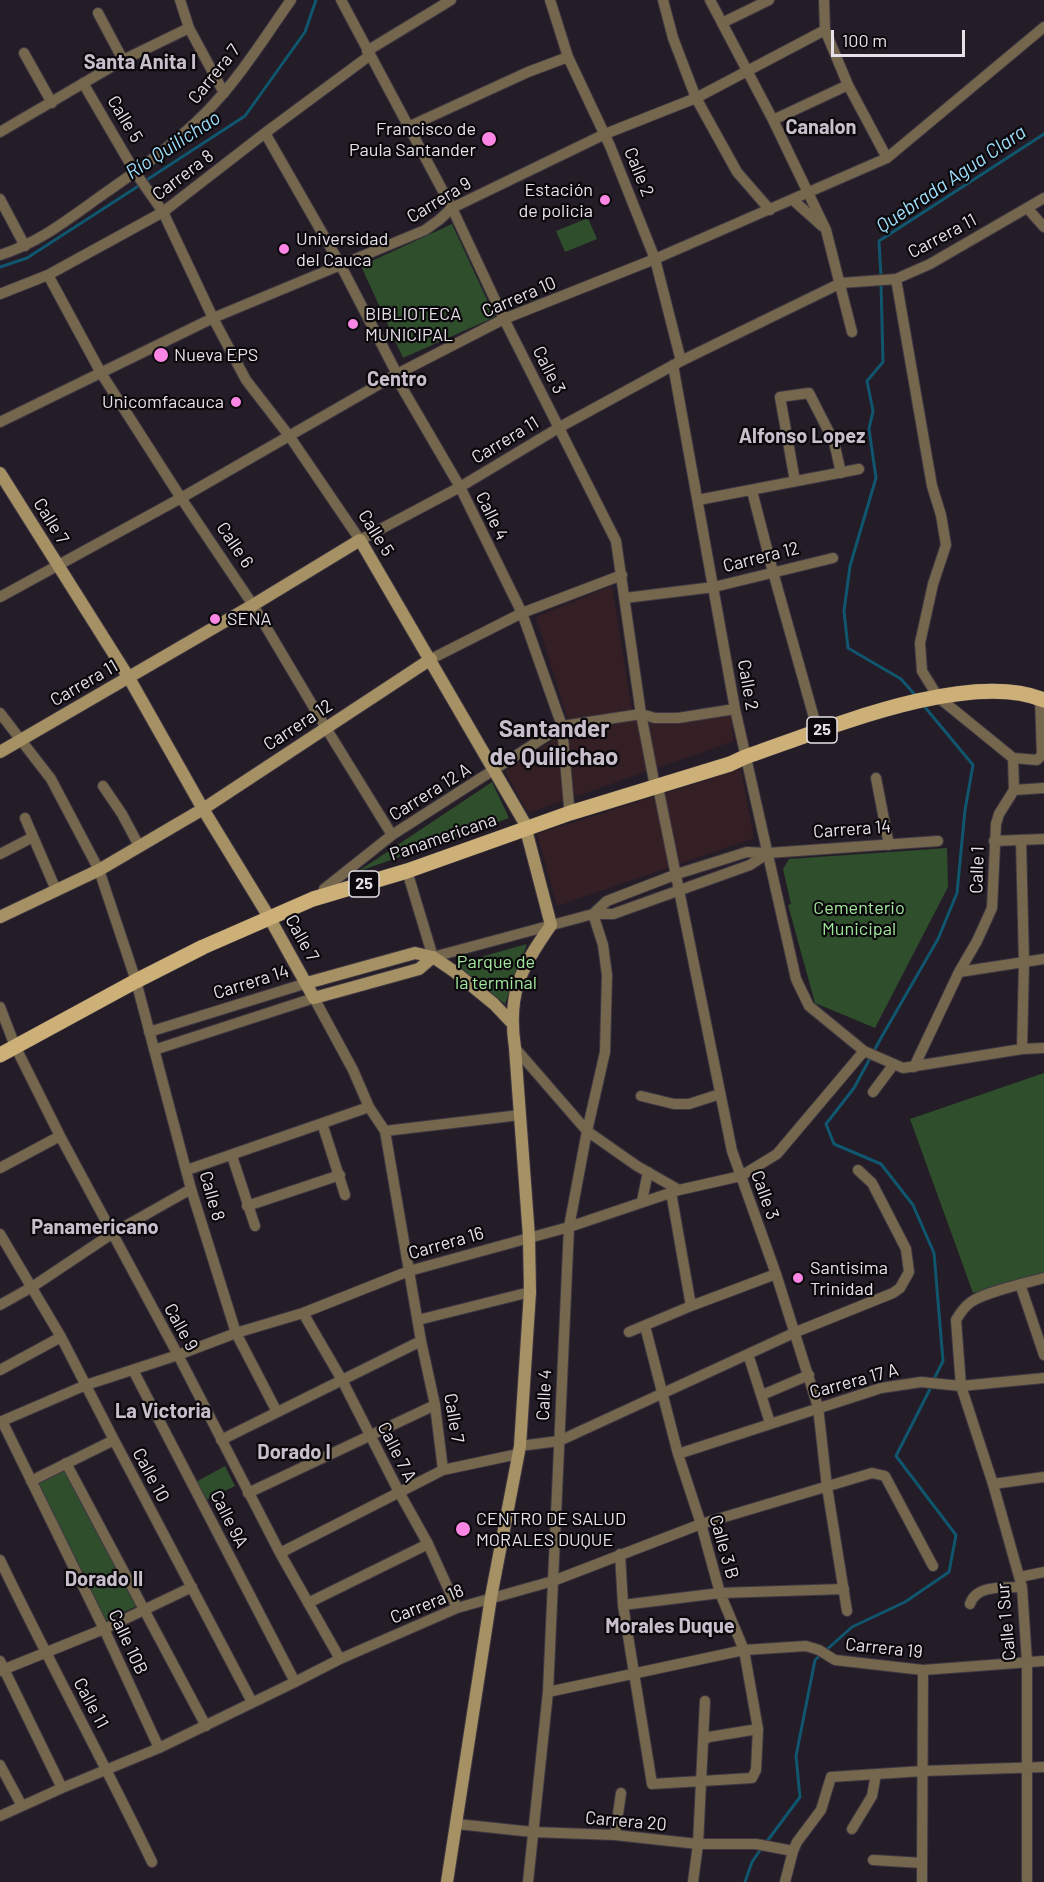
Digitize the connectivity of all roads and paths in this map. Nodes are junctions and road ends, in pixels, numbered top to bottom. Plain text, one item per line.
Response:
1 (180, 0) edge
2 (291, 0) edge
3 (340, 0) edge
4 (452, 0) edge
5 (550, 0) edge
6 (663, 0) edge
7 (710, 0) edge
8 (770, 0) edge
9 (824, 0) edge
10 (98, 12) dead end
11 (722, 23) junction
12 (1044, 27) edge
13 (189, 28) junction
14 (825, 30) junction
15 (24, 53) dead end
16 (368, 53) junction
17 (568, 57) junction
18 (123, 60) junction
19 (746, 71) junction
20 (83, 83) junction
21 (848, 85) junction
22 (224, 93) junction
23 (696, 98) junction
24 (52, 103) junction
25 (773, 120) junction
26 (408, 127) junction
27 (0, 132) edge
28 (265, 133) junction
29 (605, 134) junction
30 (887, 158) junction
31 (137, 174) junction
32 (809, 192) junction
33 (1044, 198) edge
34 (0, 199) edge
35 (793, 200) junction
36 (452, 208) junction
37 (1028, 209) junction
38 (161, 210) junction
39 (770, 210) junction
40 (1044, 227) edge
41 (826, 230) junction
42 (25, 246) junction
43 (0, 255) edge
44 (656, 259) junction
45 (340, 264) junction
46 (48, 276) junction
47 (891, 279) junction
48 (841, 283) junction
49 (0, 294) edge
50 (213, 318) junction
51 (504, 319) junction
52 (852, 332) dead end
53 (677, 363) junction
54 (101, 373) junction
55 (396, 374) junction
56 (0, 422) edge
57 (560, 427) junction
58 (290, 437) junction
59 (859, 470) dead end
60 (0, 473) edge
61 (841, 473) junction
62 (795, 481) junction
63 (460, 487) junction
64 (752, 491) junction
65 (182, 498) junction
66 (698, 500) junction
67 (360, 540) junction
68 (833, 558) dead end
69 (57, 564) junction
70 (773, 572) junction
71 (622, 575) junction
72 (714, 587) junction
73 (0, 597) edge
74 (625, 598) junction
75 (254, 605) junction
76 (522, 613) junction
77 (431, 659) junction
78 (129, 678) junction
79 (934, 697) junction
80 (1042, 699) edge
81 (735, 709) junction
82 (0, 713) edge
83 (641, 714) junction
84 (562, 726) junction
85 (326, 728) junction
86 (818, 732) junction
87 (21, 740) junction
88 (0, 752) edge
89 (746, 757) junction
90 (1013, 758) junction
91 (495, 771) junction
92 (876, 778) dead end
93 (656, 784) junction
94 (103, 786) dead end
95 (1044, 788) edge
96 (1014, 790) junction
97 (569, 806) junction
98 (203, 809) junction
99 (25, 818) dead end
100 (525, 825) junction
101 (392, 835) junction
102 (33, 837) junction
103 (994, 840) junction
104 (1021, 840) junction
105 (1044, 840) edge
106 (938, 841) dead end
107 (890, 844) junction
108 (139, 846) junction
109 (768, 853) junction
110 (0, 854) edge
111 (99, 870) junction
112 (406, 871) junction
113 (677, 874) junction
114 (324, 889) junction
115 (680, 889) junction
116 (56, 890) junction
117 (592, 914) junction
118 (268, 915) junction
119 (0, 917) edge
120 (551, 925) junction
121 (434, 957) junction
122 (1044, 959) edge
123 (1024, 962) junction
124 (959, 972) junction
125 (135, 978) junction
126 (307, 983) junction
127 (314, 998) junction
128 (0, 1007) edge
129 (511, 1022) junction
130 (149, 1032) junction
131 (9, 1045) edge
132 (515, 1048) junction
133 (1044, 1048) edge
134 (1022, 1049) junction
135 (154, 1050) junction
136 (867, 1052) junction
137 (0, 1055) edge
138 (889, 1062) junction
139 (914, 1067) junction
140 (873, 1092) dead end
141 (720, 1094) junction
142 (641, 1096) dead end
143 (369, 1107) junction
144 (520, 1115) junction
145 (322, 1123) junction
146 (385, 1131) junction
147 (587, 1131) junction
148 (60, 1136) junction
149 (232, 1156) junction
150 (0, 1168) edge
151 (187, 1170) junction
152 (858, 1170) dead end
153 (648, 1172) junction
154 (340, 1175) junction
155 (741, 1176) junction
156 (191, 1189) junction
157 (675, 1191) junction
158 (345, 1196) dead end
159 (642, 1201) junction
160 (247, 1206) junction
161 (255, 1226) dead end
162 (569, 1227) junction
163 (113, 1233) junction
164 (529, 1237) junction
165 (1, 1239) edge
166 (409, 1271) junction
167 (776, 1274) junction
168 (1044, 1278) edge
169 (1020, 1284) junction
170 (32, 1287) junction
171 (530, 1292) junction
172 (0, 1305) edge
173 (691, 1306) junction
174 (303, 1313) junction
175 (418, 1320) junction
176 (645, 1326) junction
177 (629, 1332) dead end
178 (796, 1332) junction
179 (236, 1333) junction
180 (61, 1336) junction
181 (421, 1341) junction
182 (748, 1354) junction
183 (178, 1355) junction
184 (1044, 1355) edge
185 (0, 1370) edge
186 (134, 1370) junction
187 (809, 1375) junction
188 (1044, 1378) edge
189 (342, 1380) junction
190 (956, 1385) junction
191 (86, 1386) junction
192 (662, 1392) junction
193 (762, 1395) junction
194 (435, 1405) junction
195 (818, 1407) junction
196 (277, 1412) junction
197 (1, 1422) edge
198 (770, 1423) junction
199 (370, 1435) junction
200 (114, 1440) junction
201 (221, 1440) junction
202 (559, 1441) junction
203 (519, 1450) junction
204 (678, 1454) junction
205 (66, 1463) junction
206 (443, 1470) junction
207 (1044, 1477) edge
208 (31, 1481) junction
209 (993, 1484) junction
210 (827, 1487) junction
211 (249, 1492) junction
212 (399, 1492) junction
213 (701, 1524) junction
214 (428, 1544) junction
215 (280, 1553) junction
216 (620, 1554) junction
217 (0, 1560) edge
218 (933, 1566) dead end
219 (1044, 1572) edge
220 (552, 1581) junction
221 (1021, 1582) junction
222 (192, 1587) junction
223 (844, 1589) junction
224 (720, 1593) junction
225 (491, 1597) junction
226 (308, 1603) junction
227 (970, 1604) dead end
228 (624, 1605) junction
229 (456, 1608) junction
230 (144, 1610) junction
231 (847, 1611) dead end
232 (104, 1629) junction
233 (744, 1650) junction
234 (44, 1652) junction
235 (340, 1659) junction
236 (1044, 1661) edge
237 (1027, 1662) junction
238 (1, 1667) edge
239 (923, 1670) junction
240 (634, 1673) junction
241 (295, 1682) junction
242 (548, 1692) junction
243 (705, 1701) dead end
244 (252, 1702) junction
245 (206, 1726) junction
246 (758, 1729) junction
247 (704, 1740) junction
248 (159, 1748) junction
249 (0, 1764) edge
250 (1044, 1767) edge
251 (1027, 1768) junction
252 (108, 1769) junction
253 (923, 1771) junction
254 (876, 1774) junction
255 (701, 1782) junction
256 (62, 1788) junction
257 (621, 1793) dead end
258 (22, 1806) junction
259 (0, 1816) edge
260 (457, 1824) junction
261 (852, 1829) dead end
262 (533, 1832) junction
263 (615, 1835) junction
264 (698, 1844) junction
265 (789, 1850) junction
266 (873, 1860) dead end
267 (152, 1862) dead end
268 (922, 1863) junction
269 (447, 1882) edge
270 (528, 1882) edge
271 (541, 1882) edge
272 (693, 1882) edge
273 (785, 1882) edge
274 (922, 1882) edge
275 (1027, 1882) edge

1 - 13 street
2 - 22 street, Carrera 7
3 - 16 street, Calle 3
4 - 16 street, Carrera 8
5 - 17 street, Calle 2
6 - 23 street
7 - 11 street
8 - 11 street
9 - 14 street
10 - 18 street
11 - 19 street
12 - 30 street, Carrera 10
13 - 18 street
13 - 22 street
14 - 19 street, Carrera 9
14 - 21 street
15 - 24 street
16 - 26 street, Calle 3
16 - 28 street, Carrera 8
17 - 26 street
17 - 29 street, Calle 2
18 - 20 street
19 - 23 street, Carrera 9
19 - 25 street
20 - 24 street
20 - 31 street, Calle 5
21 - 25 street
21 - 30 street
22 - 31 street, Carrera 7
23 - 29 street, Carrera 9
23 - 39 street
24 - 27 street
25 - 32 street
26 - 36 street, Calle 3
28 - 38 street, Carrera 8
28 - 45 street, Calle 4
29 - 36 street, Carrera 9
29 - 44 street, Calle 2
30 - 32 street, Carrera 10
31 - 38 street, Calle 5
31 - 42 street, Carrera 7
32 - 35 street, Carrera 10
32 - 41 street
33 - 37 street, Carrera 11
34 - 42 street
35 - 39 street, Carrera 10
35 - 41 street
36 - 45 street, Carrera 9
36 - 51 street, Calle 3
37 - 40 street
37 - 47 street, Carrera 11
38 - 46 street, Carrera 8
38 - 50 street, Calle 5
39 - 44 street, Carrera 10
41 - 48 street
42 - 43 street, Carrera 7
44 - 51 street, Carrera 10
44 - 53 street, Calle 2
45 - 50 street, Carrera 9
45 - 55 street, Calle 4
46 - 49 street, Carrera 8
46 - 54 street, Calle 6
47 - 48 street, Carrera 11
47 - 79 street
48 - 52 street
48 - 53 street, Carrera 11
50 - 54 street, Carrera 9
50 - 58 street, Calle 5
51 - 55 street, Carrera 10
51 - 57 street, Calle 3
53 - 57 street, Carrera 11
53 - 66 street, Calle 2
54 - 56 street, Carrera 9
54 - 65 street, Calle 6
55 - 58 street, Carrera 10
55 - 63 street, Calle 4
57 - 63 street, Carrera 11
57 - 71 street, Calle 3
58 - 65 street, Carrera 10
58 - 67 street, Calle 5
59 - 61 street
60 - 69 street, Calle 7
61 - 62 street
61 - 62 street
62 - 64 street
63 - 67 street, Carrera 11
63 - 76 street, Calle 4
64 - 66 street
64 - 70 street
65 - 69 street, Carrera 10
65 - 75 street, Calle 6
66 - 72 street, Calle 2
67 - 75 street, Carrera 11
67 - 77 street, Calle 5
68 - 70 street, Carrera 12
69 - 73 street, Carrera 10
69 - 78 street, Calle 7
70 - 72 street, Carrera 12
70 - 86 street
71 - 74 street, Calle 3
71 - 76 street, Carrera 12
72 - 74 street, Carrera 12
72 - 81 street, Calle 2
74 - 83 street, Calle 3
75 - 78 street, Carrera 11
75 - 85 street, Calle 6
76 - 77 street, Carrera 12
76 - 84 street, Calle 4
77 - 85 street, Carrera 12
77 - 91 street, Calle 5
78 - 87 street, Carrera 11
78 - 98 street, Calle 7
79 - 80 main road, Panamericana / 25
79 - 86 main road, Panamericana / 25
79 - 90 street
80 - 90 street
81 - 83 street, Carrera 12 A
81 - 89 street, Calle 2
82 - 87 street, Calle 8
83 - 84 street, Carrera 12 A
83 - 93 street, Calle 3
84 - 91 street, Carrera 12 A
84 - 97 street, Calle 4
85 - 98 street, Carrera 12
85 - 101 street, Calle 6
86 - 89 main road, Panamericana / 25
87 - 88 street, Carrera 11
87 - 111 street, Calle 8
89 - 93 main road, Panamericana / 25
89 - 109 street, Calle 2
90 - 96 street
91 - 100 street, Calle 5
91 - 101 street, Carrera 12 A
92 - 107 street
93 - 97 main road, Panamericana / 25
93 - 100 main road, Panamericana / 25
93 - 113 street, Calle 3
94 - 108 street
95 - 96 street
96 - 103 street, Calle 1
97 - 100 main road, Panamericana / 25
98 - 108 street, Carrera 12
98 - 118 street, Calle 7
99 - 102 street
100 - 112 main road, Panamericana / 25
100 - 114 main road, Panamericana / 25
100 - 120 street, Calle 5
101 - 114 street, Carrera 12 A
102 - 110 street
102 - 116 street
103 - 104 street
103 - 124 street, Calle 1
104 - 105 street
104 - 123 street
106 - 107 street, Carrera 14
107 - 109 street, Carrera 14
108 - 111 street, Carrera 12
109 - 113 street, Carrera 14
109 - 115 street, Carrera 14
109 - 136 street, Calle 2
111 - 116 street, Carrera 12
111 - 125 street, Calle 8
112 - 118 main road, Panamericana / 25
112 - 121 street
113 - 115 street, Calle 3
113 - 117 street, Carrera 14
114 - 118 main road, Panamericana / 25
115 - 117 street, Carrera 14
115 - 141 street, Calle 3
116 - 119 street, Carrera 12
117 - 120 street, Carrera 14
117 - 147 street, Calle 4
118 - 125 main road, Panamericana / 25
118 - 126 street, Calle 7
120 - 121 street, Carrera 14
120 - 129 street
121 - 126 street, Carrera 14
121 - 127 street, Carrera 14
121 - 129 street
122 - 123 street
123 - 124 street
123 - 134 street
124 - 139 street, Calle 1
125 - 130 street, Calle 8
125 - 131 main road, Panamericana / 25
126 - 127 street, Calle 7
126 - 130 street, Carrera 14
127 - 135 street, Carrera 14
127 - 143 street, Calle 7
128 - 131 street, Calle 9
129 - 132 street
130 - 135 street, Calle 8
131 - 137 main road, Panamericana / 25
131 - 148 street, Calle 9
132 - 144 street
132 - 147 street
133 - 134 street
134 - 139 street
135 - 151 street, Calle 8
136 - 138 street
136 - 155 street, Carrera 16
138 - 139 street
138 - 140 street
141 - 142 street
141 - 155 street, Calle 3
143 - 145 street
143 - 146 street, Calle 7
144 - 146 street
144 - 164 street
145 - 149 street
145 - 154 street
146 - 166 street, Calle 7
147 - 153 street
147 - 162 street, Calle 4
148 - 150 street
148 - 163 street, Calle 9
149 - 151 street
149 - 160 street
151 - 156 street, Calle 8
152 - 178 street
153 - 157 street
153 - 159 street
154 - 158 street
154 - 160 street
155 - 157 street, Carrera 16
155 - 167 street, Calle 3
156 - 163 street
156 - 179 street, Calle 8
157 - 159 street, Carrera 16
157 - 173 street
159 - 162 street, Carrera 16
160 - 161 street
162 - 164 street, Carrera 16
162 - 202 street, Calle 4
163 - 170 street
163 - 183 street, Calle 9
164 - 166 street, Carrera 16
164 - 171 street
165 - 170 street, Calle 10
166 - 174 street, Carrera 16
166 - 175 street, Calle 7
167 - 173 street
167 - 178 street, Calle 3
168 - 169 street
169 - 184 street
169 - 190 street, Calle 1 Sur
170 - 172 street
170 - 180 street, Calle 10
171 - 175 street
171 - 203 street
173 - 176 street
174 - 179 street, Carrera 16
174 - 189 street, Calle 7 A
175 - 181 street, Calle 7
176 - 177 street
176 - 192 street, Calle 3 B
178 - 182 street
178 - 187 street, Calle 3
179 - 183 street, Carrera 16
179 - 196 street, Calle 8
180 - 185 street
180 - 191 street, Calle 10
181 - 189 street
181 - 194 street, Calle 7
182 - 192 street
182 - 193 street
183 - 186 street, Carrera 16
183 - 201 street, Calle 9
186 - 191 street, Carrera 16
186 - 241 street, Calle 9A
187 - 193 street
187 - 195 street, Calle 3
188 - 190 street, Carrera 17 A
189 - 196 street
189 - 199 street, Calle 7 A
190 - 195 street, Carrera 17 A
190 - 209 street, Calle 1 Sur
191 - 197 street, Carrera 16
191 - 200 street, Calle 10
192 - 202 street
192 - 204 street, Calle 3 B
193 - 198 street
194 - 199 street
194 - 206 street, Calle 7
195 - 198 street, Carrera 17 A
195 - 210 street, Calle 3
196 - 201 street
197 - 208 street, Calle 10B
198 - 204 street, Carrera 17 A
199 - 211 street
199 - 212 street, Calle 7 A
200 - 205 street
200 - 222 street, Calle 10
201 - 211 street, Calle 9
202 - 203 street
202 - 220 street, Calle 4
203 - 206 street
203 - 225 street
204 - 213 street, Calle 3 B
205 - 208 street
205 - 230 street
206 - 212 street
207 - 209 street
208 - 232 street, Calle 10B
209 - 221 street, Calle 1 Sur
210 - 213 street, Carrera 18
210 - 218 street, Carrera 18
210 - 223 street, Calle 3
211 - 215 street, Calle 9
212 - 214 street, Calle 7 A
212 - 215 street
213 - 216 street, Carrera 18
213 - 224 street, Calle 3 B
214 - 226 street
214 - 229 street, Calle 7 A
215 - 226 street, Calle 9
216 - 220 street, Carrera 18
216 - 228 street
217 - 234 street, Calle 11
219 - 221 street
220 - 225 street, Carrera 18
220 - 242 street, Calle 4
221 - 227 street
221 - 237 street, Calle 1 Sur
222 - 230 street
222 - 244 street, Calle 10
223 - 224 street
223 - 231 street, Calle 3
224 - 228 street
224 - 233 street, Calle 3 B
225 - 229 street, Carrera 18
225 - 260 street
226 - 235 street, Calle 9
228 - 240 street
229 - 235 street, Carrera 18
230 - 232 street
230 - 245 street
232 - 234 street
232 - 248 street, Calle 10B
233 - 239 street, Carrera 19
233 - 240 street, Carrera 19
233 - 246 street, Calle 3 B
234 - 238 street
234 - 252 street, Calle 11
235 - 241 street, Carrera 18
236 - 237 street, Carrera 19
237 - 239 street, Carrera 19
237 - 251 street, Calle 1 Sur
238 - 256 street
239 - 253 street
240 - 242 street, Carrera 19
240 - 255 street
241 - 244 street, Carrera 18
242 - 262 street, Calle 4
243 - 247 street
244 - 245 street, Carrera 18
245 - 248 street, Carrera 18
246 - 247 street
246 - 255 street, Calle 3 B
247 - 255 street
248 - 252 street, Carrera 18
249 - 258 street
250 - 251 street
251 - 253 street
251 - 275 street, Calle 1 Sur
252 - 256 street, Carrera 18
252 - 267 street, Calle 11
253 - 254 street
253 - 268 street
254 - 261 street
254 - 265 street
255 - 264 street
256 - 258 street, Carrera 18
257 - 263 street
258 - 259 street, Carrera 18
260 - 262 street, Carrera 20
260 - 269 street
262 - 263 street, Carrera 20
262 - 270 street, Calle 4
263 - 264 street, Carrera 20
264 - 265 street, Carrera 20
264 - 272 street
265 - 273 street
266 - 268 street
268 - 274 street
270 - 271 street

